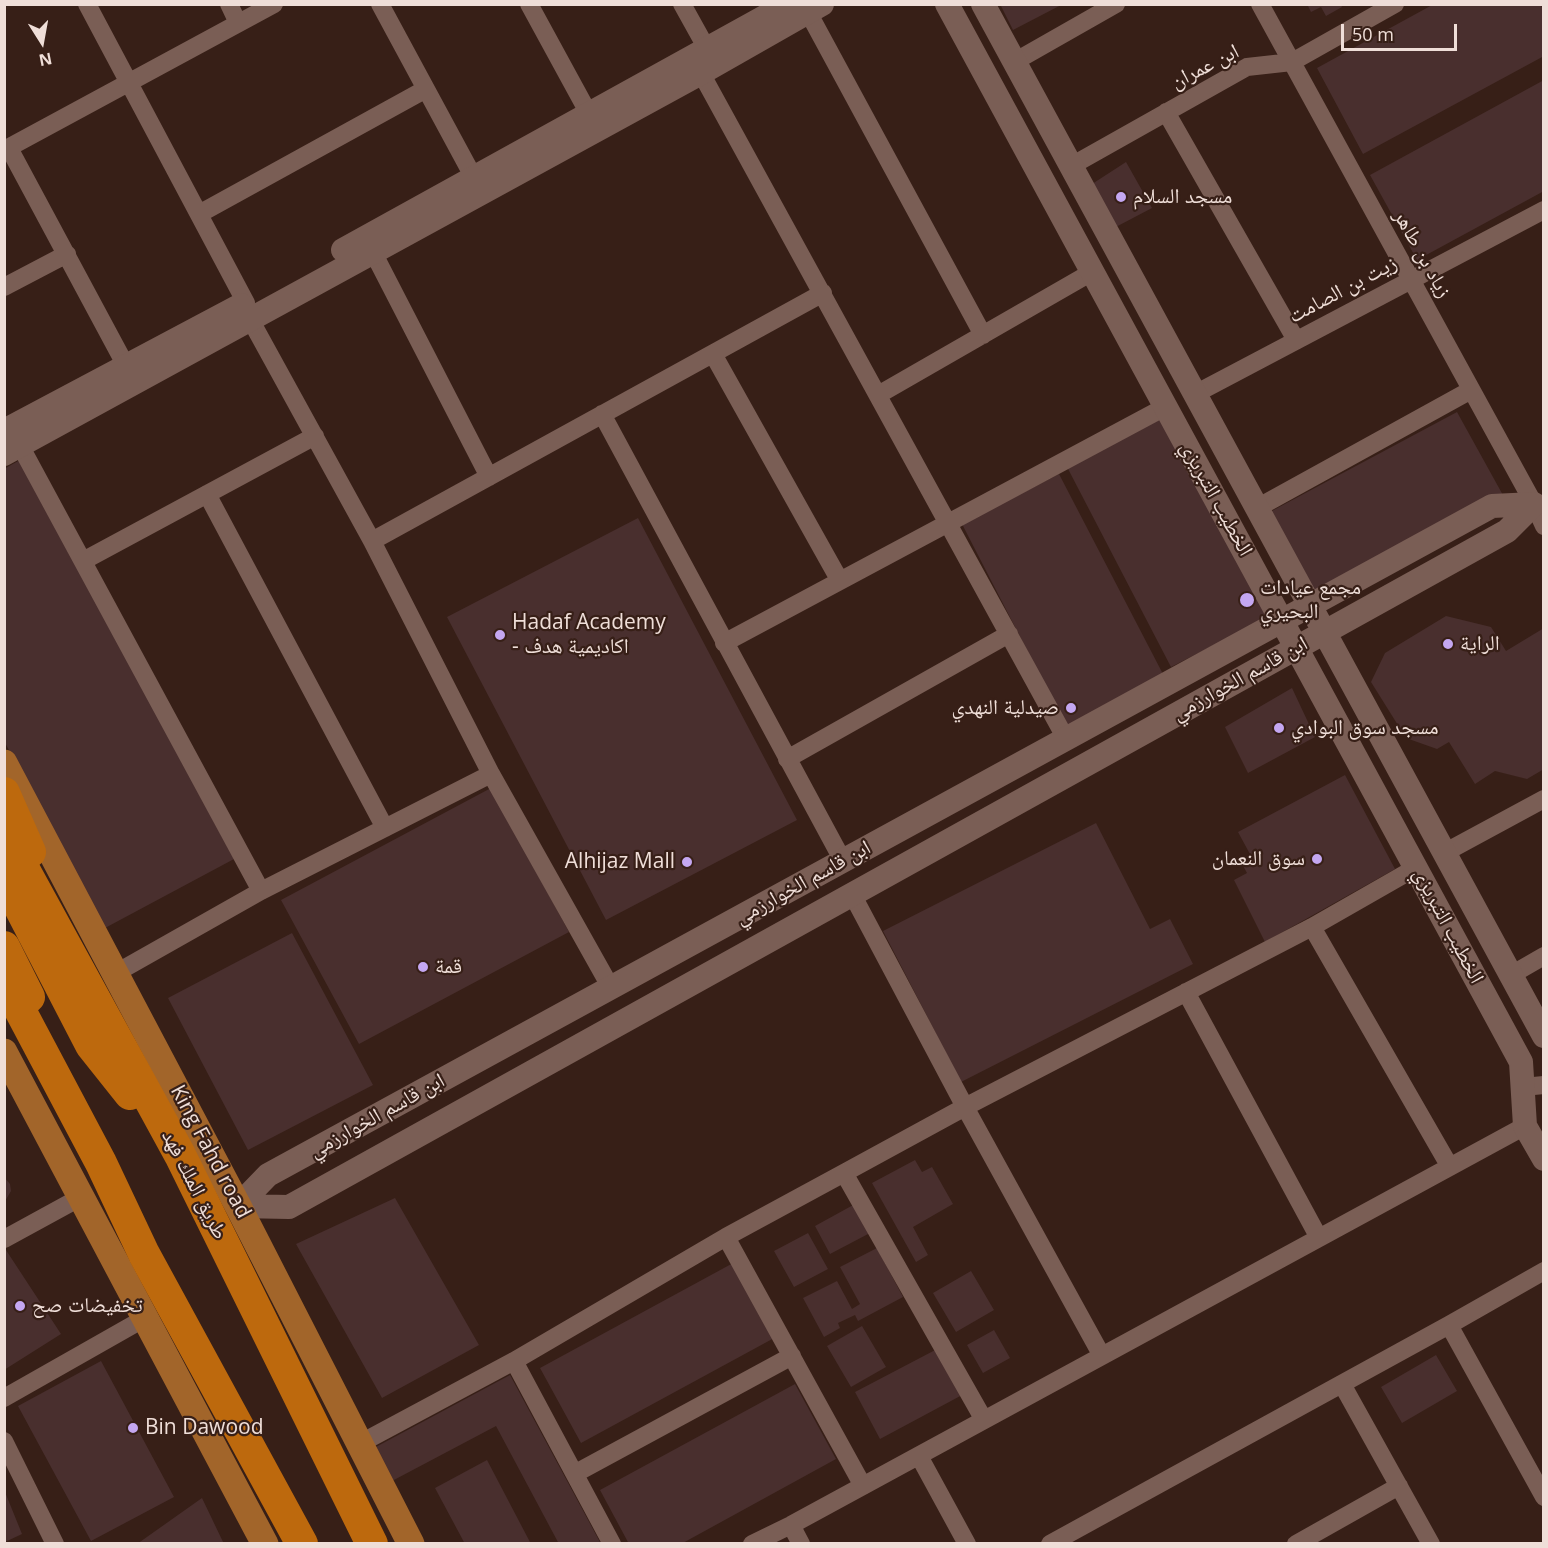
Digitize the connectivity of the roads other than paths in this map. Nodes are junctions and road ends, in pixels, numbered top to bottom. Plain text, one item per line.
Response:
1 (87, 4) edge
2 (229, 4) edge
3 (274, 4) edge
4 (380, 4) edge
5 (530, 4) edge
6 (682, 4) edge
7 (947, 4) edge
8 (983, 4) edge
9 (1260, 4) edge
10 (1395, 4) edge
11 (1115, 5) edge
12 (806, 7) edge
13 (238, 23) junction
14 (707, 49) junction
15 (1014, 62) junction
16 (1292, 62) junction
17 (701, 73) junction
18 (128, 82) junction
19 (426, 88) junction
20 (1167, 112) junction
21 (589, 114) junction
22 (7, 149) edge
23 (1071, 166) junction
24 (474, 177) junction
25 (1544, 210) edge
26 (199, 214) junction
27 (373, 252) junction
28 (67, 254) junction
29 (1092, 272) junction
30 (1411, 280) junction
31 (4, 287) edge
32 (823, 293) junction
33 (248, 311) junction
34 (983, 335) junction
35 (1296, 340) junction
36 (712, 354) junction
37 (126, 366) junction
38 (1471, 390) junction
39 (1195, 394) junction
40 (878, 395) junction
41 (1165, 407) junction
42 (602, 414) junction
43 (315, 436) junction
44 (10, 439) edge
45 (489, 477) junction
46 (207, 494) junction
47 (1539, 501) edge
48 (1257, 508) junction
49 (948, 523) junction
50 (1544, 526) edge
51 (372, 541) junction
52 (83, 561) junction
53 (840, 581) junction
54 (1310, 606) junction
55 (1282, 621) junction
56 (1324, 632) junction
57 (1009, 634) junction
58 (724, 643) junction
59 (1296, 648) junction
60 (1066, 739) junction
61 (787, 759) junction
62 (4, 763) edge
63 (491, 774) junction
64 (4, 793) edge
65 (1544, 799) edge
66 (386, 828) junction
67 (4, 833) edge
68 (1444, 853) junction
69 (843, 861) junction
70 (1417, 867) junction
71 (4, 877) edge
72 (261, 891) junction
73 (852, 894) junction
74 (728, 924) junction
75 (1312, 927) junction
76 (4, 947) edge
77 (746, 953) junction
78 (1544, 956) edge
79 (80, 972) junction
80 (116, 974) junction
81 (1510, 975) junction
82 (4, 980) edge
83 (611, 988) junction
84 (1186, 992) junction
85 (1544, 1035) edge
86 (4, 1052) edge
87 (1533, 1086) edge
88 (965, 1107) junction
89 (1525, 1126) junction
90 (180, 1155) junction
91 (1544, 1159) edge
92 (101, 1163) junction
93 (1450, 1167) junction
94 (844, 1173) junction
95 (81, 1197) junction
96 (238, 1206) junction
97 (726, 1237) junction
98 (1319, 1238) junction
99 (4, 1239) edge
100 (1544, 1271) edge
101 (145, 1318) junction
102 (1449, 1325) junction
103 (792, 1356) junction
104 (1102, 1356) junction
105 (514, 1361) junction
106 (1342, 1384) junction
107 (4, 1398) edge
108 (302, 1402) junction
109 (984, 1420) junction
110 (4, 1441) edge
111 (361, 1443) junction
112 (919, 1456) junction
113 (576, 1473) junction
114 (863, 1486) junction
115 (1399, 1486) junction
116 (1544, 1497) edge
117 (791, 1525) junction
118 (55, 1544) edge
119 (265, 1544) edge
120 (302, 1544) edge
121 (372, 1544) edge
122 (396, 1544) edge
123 (411, 1544) edge
124 (612, 1544) edge
125 (752, 1544) edge
126 (801, 1544) edge
127 (967, 1544) edge
128 (1050, 1544) edge
129 (1296, 1544) edge
130 (1431, 1544) edge

1 - 18 street
2 - 13 street
3 - 13 street
4 - 19 street
5 - 21 street
6 - 14 street
7 - 29 street, الخطيب التبريزي
8 - 15 street, الخطيب التبريزي
9 - 16 street, زياد بن طاهر
10 - 16 street, ابن عمران
11 - 15 street
12 - 14 street
12 - 17 street
12 - 34 street
13 - 18 street
14 - 21 street
15 - 23 street, الخطيب التبريزي
16 - 20 street, ابن عمران
16 - 30 street, زياد بن طاهر
17 - 27 street
17 - 32 street
18 - 22 street
18 - 26 street
19 - 24 street
19 - 26 street
20 - 23 street, ابن عمران
20 - 35 street
21 - 24 street
22 - 28 street
23 - 39 street, الخطيب التبريزي
24 - 33 street
25 - 30 street, زيت بن الصامت
26 - 33 street
27 - 33 street
27 - 45 street
28 - 31 street
28 - 37 street
29 - 34 street
29 - 41 street, الخطيب التبريزي
30 - 35 street, زيت بن الصامت
30 - 38 street, زياد بن طاهر
32 - 36 street
32 - 40 street
33 - 37 street
33 - 43 street
33 - 44 street
34 - 40 street
35 - 39 street, زيت بن الصامت
36 - 42 street
36 - 53 street
37 - 44 street
38 - 47 street, زياد بن طاهر
38 - 48 street
39 - 48 street, الخطيب التبريزي
40 - 49 street
41 - 49 street
41 - 55 street, الخطيب التبريزي
42 - 45 street
42 - 58 street
43 - 46 street
43 - 51 street
44 - 52 street
45 - 51 street
46 - 52 street
46 - 66 street
47 - 50 street, زياد بن طاهر
47 - 54 street, ابن قاسم الخوارزمي
47 - 56 street, ابن قاسم الخوارزمي
48 - 54 street, الخطيب التبريزي
49 - 53 street
49 - 57 street
51 - 63 street
52 - 72 street
53 - 58 street
54 - 55 street, ابن قاسم الخوارزمي
54 - 56 street, الخطيب التبريزي
55 - 59 street, الخطيب التبريزي
55 - 60 street, ابن قاسم الخوارزمي
56 - 59 street, ابن قاسم الخوارزمي
56 - 68 street, الخطيب التبريزي
57 - 60 street
57 - 61 street
58 - 61 street
59 - 70 street, الخطيب التبريزي
59 - 73 street, ابن قاسم الخوارزمي
60 - 69 street, ابن قاسم الخوارزمي
61 - 69 street
62 - 80 main road, King Fahd road
63 - 66 street
63 - 83 street
64 - 79 highway
65 - 68 street
66 - 72 street
67 - 79 highway, طريق الملك فهد
68 - 81 street, الخطيب التبريزي
69 - 74 street, ابن قاسم الخوارزمي
70 - 75 street
70 - 87 street, الخطيب التبريزي
71 - 90 highway
72 - 80 street
73 - 77 street, ابن قاسم الخوارزمي
73 - 88 street
74 - 77 street
74 - 83 street, ابن قاسم الخوارزمي
75 - 84 street
75 - 93 street
76 - 92 highway
77 - 96 street, ابن قاسم الخوارزمي
78 - 81 street
79 - 90 highway, طريق الملك فهد
80 - 96 main road, King Fahd road
81 - 85 street, الخطيب التبريزي
82 - 92 highway
83 - 96 street, ابن قاسم الخوارزمي
84 - 88 street
84 - 98 street
86 - 95 main road
87 - 89 street, الخطيب التبريزي
88 - 94 street
88 - 104 street
89 - 91 street, الخطيب التبريزي
89 - 93 street
90 - 108 highway, طريق الملك فهد
92 - 120 highway
93 - 98 street
94 - 97 street
94 - 109 street
95 - 99 street
95 - 101 main road
96 - 111 main road, King Fahd road
97 - 103 street
97 - 105 street
98 - 104 street
100 - 102 street
101 - 107 street
101 - 119 main road
102 - 106 street
102 - 116 street
103 - 113 street
103 - 114 street
104 - 109 street
105 - 111 street
105 - 113 street
106 - 115 street
106 - 128 street
108 - 121 highway, طريق الملك فهد
108 - 122 main road
109 - 112 street
110 - 118 street
111 - 123 main road, King Fahd road
112 - 114 street
112 - 127 street
113 - 124 street
114 - 117 street
115 - 129 street
115 - 130 street
117 - 125 street
117 - 126 street

